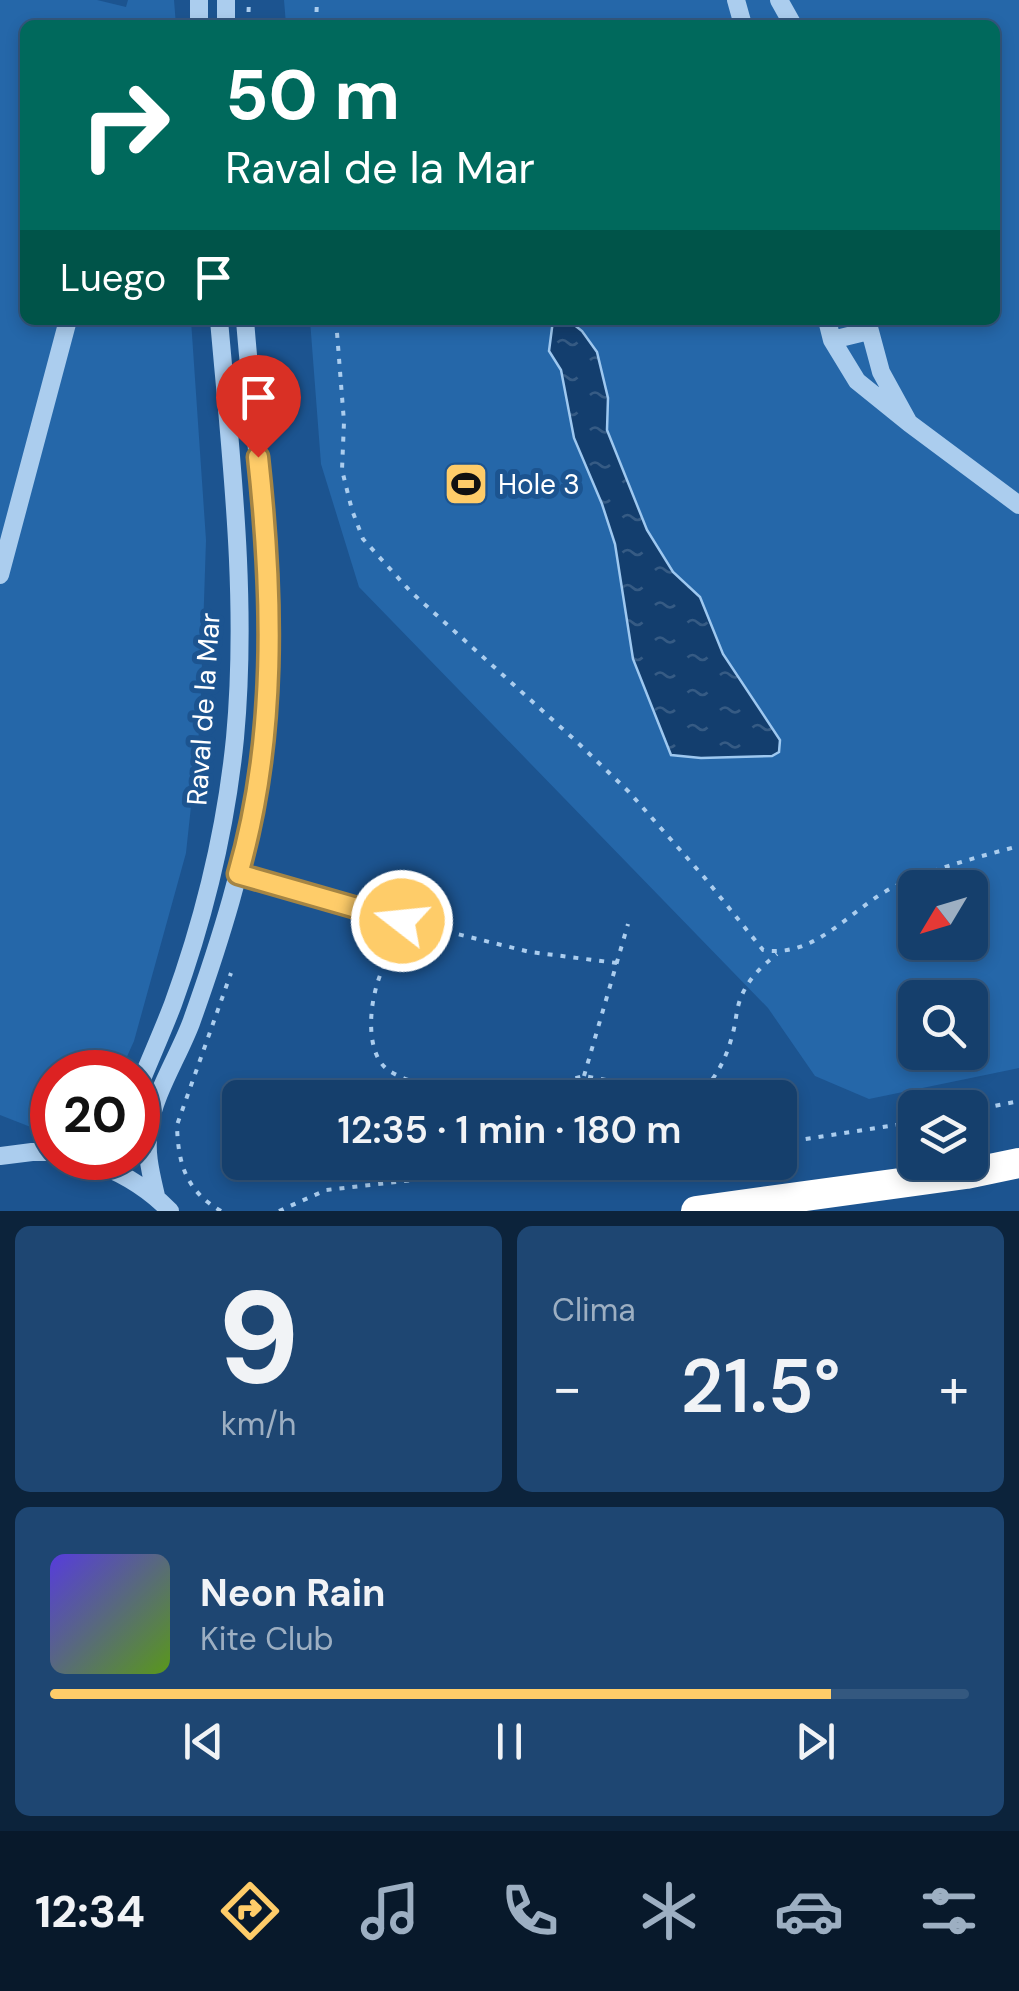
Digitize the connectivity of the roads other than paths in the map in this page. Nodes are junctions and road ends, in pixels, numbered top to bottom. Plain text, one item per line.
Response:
1 (67, 325) edge
2 (219, 325) edge
3 (245, 325) edge
4 (828, 325) edge
5 (868, 325) edge
6 (832, 340) junction
7 (909, 423) junction
8 (1019, 505) edge
9 (0, 575) edge
10 (238, 874) junction
11 (402, 921) road end
12 (154, 1050) edge
13 (30, 1152) edge
14 (2, 1153) edge
15 (1019, 1163) edge
16 (133, 1180) edge
17 (156, 1196) junction
18 (170, 1211) edge
19 (696, 1211) edge

1 - 9 street
2 - 12 street, Raval de la Mar
3 - 10 street, Raval de la Mar
4 - 6 street
5 - 6 street
5 - 7 street
6 - 7 street
7 - 8 street
10 - 11 street
10 - 17 street, Raval de la Mar
13 - 14 street
15 - 19 highway
16 - 17 street
17 - 18 street

